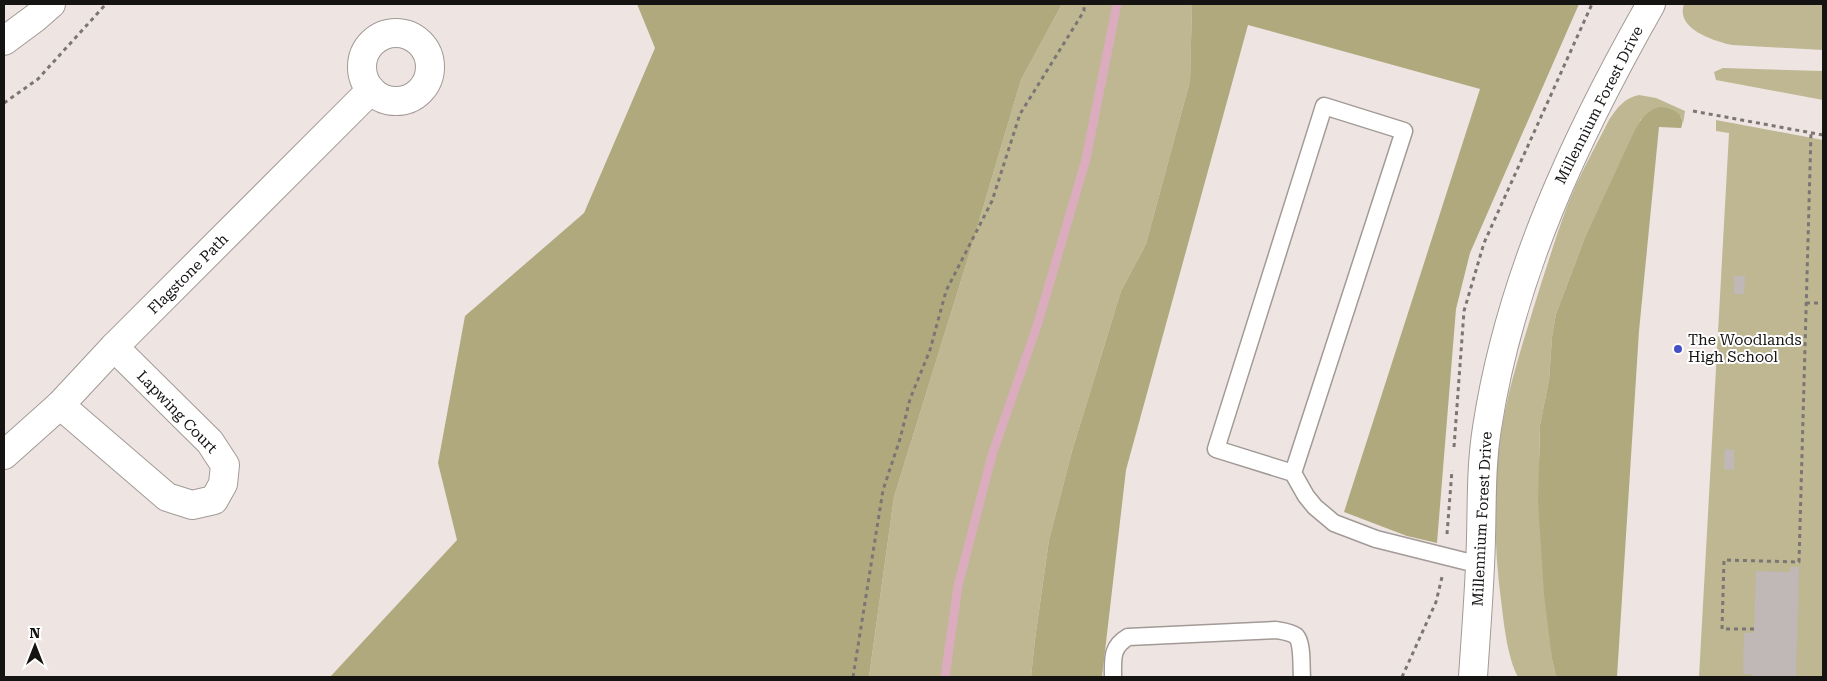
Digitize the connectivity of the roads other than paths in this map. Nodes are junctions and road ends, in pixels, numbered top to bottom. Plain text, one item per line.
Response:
1 (51, 4) edge
2 (1651, 4) edge
3 (4, 41) edge
4 (371, 90) dead end
5 (114, 347) junction
6 (60, 405) junction
7 (4, 456) edge
8 (1293, 473) junction
9 (1480, 565) junction
10 (1113, 677) edge
11 (1302, 677) edge
12 (1473, 677) edge

1 - 3 street
2 - 9 street, Millennium Forest Drive
4 - 5 street, Flagstone Path
5 - 6 street, Flagstone Path
5 - 6 street, Lapwing Court
6 - 7 street, Flagstone Path
8 - 8 lane
8 - 9 lane
9 - 12 street, Millennium Forest Drive
10 - 11 lane

